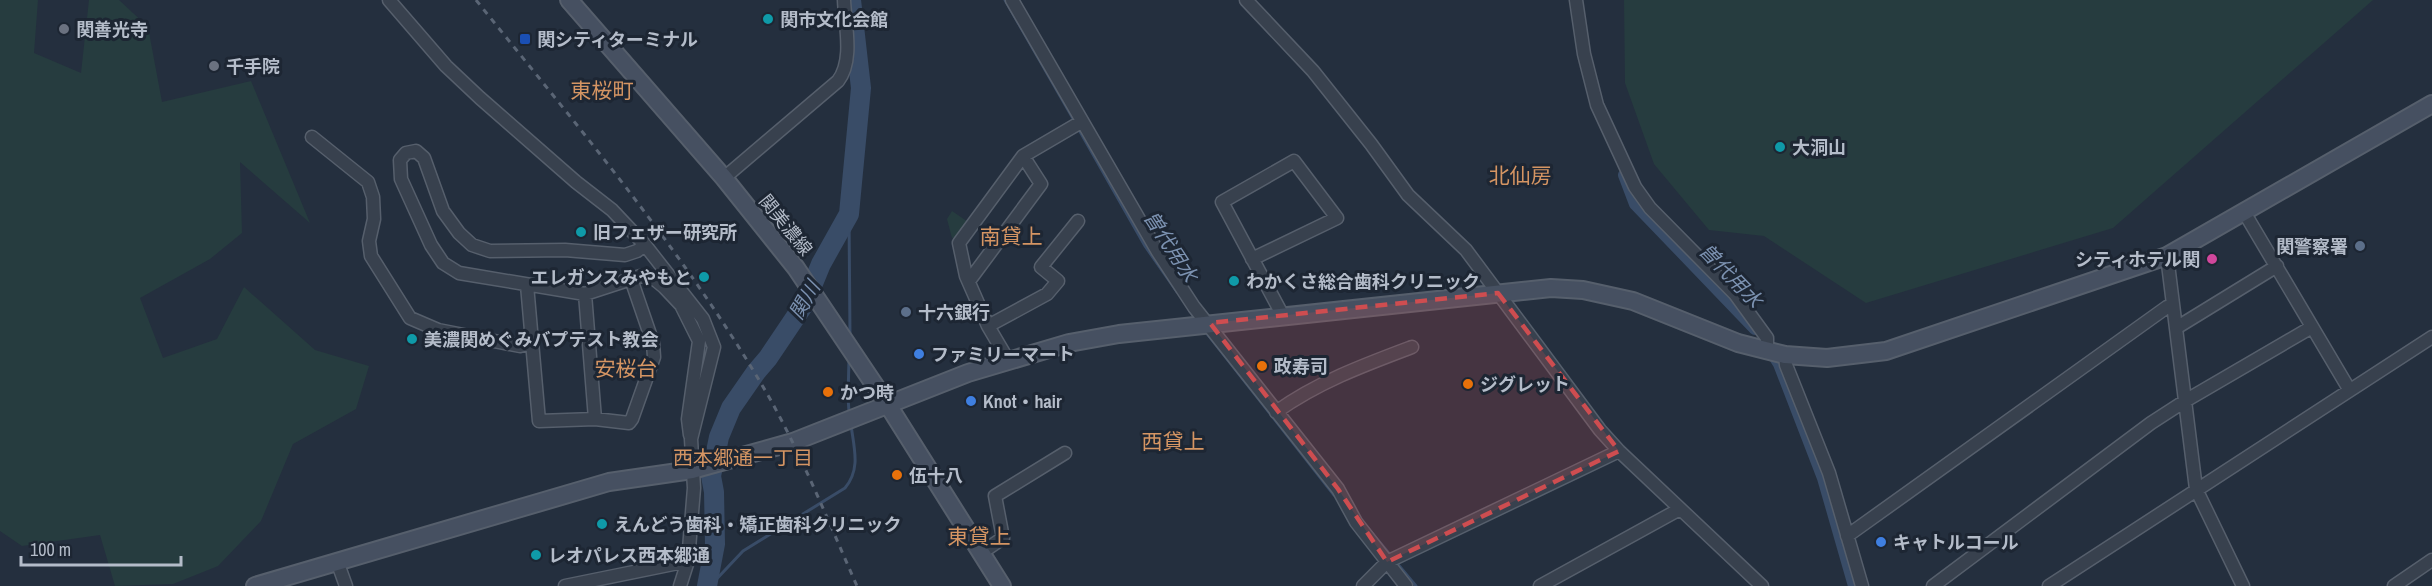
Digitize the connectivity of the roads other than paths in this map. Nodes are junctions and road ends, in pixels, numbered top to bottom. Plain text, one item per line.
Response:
1 (389, 0) edge
2 (569, 0) edge
3 (844, 0) edge
4 (1012, 0) edge
5 (1246, 0) edge
6 (1576, 0) edge
7 (2432, 104) edge
8 (1081, 122) junction
9 (312, 137) dead end
10 (1023, 156) junction
11 (724, 178) junction
12 (2244, 212) junction
13 (1078, 221) dead end
14 (645, 245) junction
15 (2167, 256) junction
16 (1252, 259) junction
17 (2277, 266) junction
18 (631, 279) junction
19 (969, 281) junction
20 (527, 285) junction
21 (1498, 293) junction
22 (585, 294) junction
23 (2173, 306) junction
24 (1283, 316) junction
25 (1210, 323) junction
26 (988, 326) junction
27 (2312, 327) junction
28 (2176, 328) junction
29 (2432, 337) edge
30 (531, 343) junction
31 (1412, 347) dead end
32 (1767, 351) junction
33 (1785, 355) junction
34 (1008, 360) junction
35 (2349, 389) junction
36 (2185, 401) junction
37 (888, 405) junction
38 (1276, 412) junction
39 (595, 419) junction
40 (691, 439) junction
41 (1619, 451) junction
42 (1065, 453) dead end
43 (692, 469) junction
44 (2196, 489) junction
45 (1680, 508) junction
46 (1847, 536) junction
47 (981, 553) junction
48 (2432, 560) edge
49 (337, 561) junction
50 (688, 561) junction
51 (1387, 562) junction
52 (255, 586) edge
53 (346, 586) edge
54 (565, 586) edge
55 (680, 586) edge
56 (1002, 586) edge
57 (1363, 586) edge
58 (1406, 586) edge
59 (1540, 586) edge
60 (1762, 586) edge
61 (1862, 586) edge
62 (1933, 586) edge
63 (2049, 586) edge
64 (2243, 586) edge
65 (2394, 586) edge

1 - 14 street
2 - 11 street, 関美濃線
3 - 11 street
4 - 8 street
5 - 21 street
6 - 32 street
7 - 12 street
8 - 10 street
8 - 25 street
9 - 30 street
10 - 19 street
10 - 19 street
11 - 37 street, 関美濃線
12 - 15 street
12 - 17 street
13 - 26 street
14 - 20 street
14 - 40 street
15 - 23 street
15 - 33 street
16 - 16 street
16 - 24 street
17 - 27 street
17 - 28 street
18 - 22 street
18 - 39 street
18 - 40 street
19 - 26 street
20 - 22 street
20 - 30 street
21 - 24 street
21 - 32 street
21 - 41 street
22 - 39 street
23 - 28 street
23 - 46 street
24 - 25 street
25 - 34 street
25 - 38 street
26 - 34 street
27 - 35 street
27 - 36 street
28 - 36 street
29 - 35 street
30 - 39 street
31 - 38 street
32 - 33 street
33 - 46 street
34 - 37 street
35 - 44 street
36 - 44 street
36 - 62 street
37 - 43 street
37 - 47 street, 関美濃線
38 - 51 street
40 - 43 street
41 - 45 street
41 - 51 street
42 - 47 street
43 - 49 street
43 - 50 street
44 - 63 street
44 - 64 street
45 - 59 street
45 - 60 street
46 - 61 street
47 - 56 street, 関美濃線
48 - 65 street
49 - 52 street
49 - 53 street
50 - 54 street
50 - 55 street
51 - 57 street
51 - 58 street

